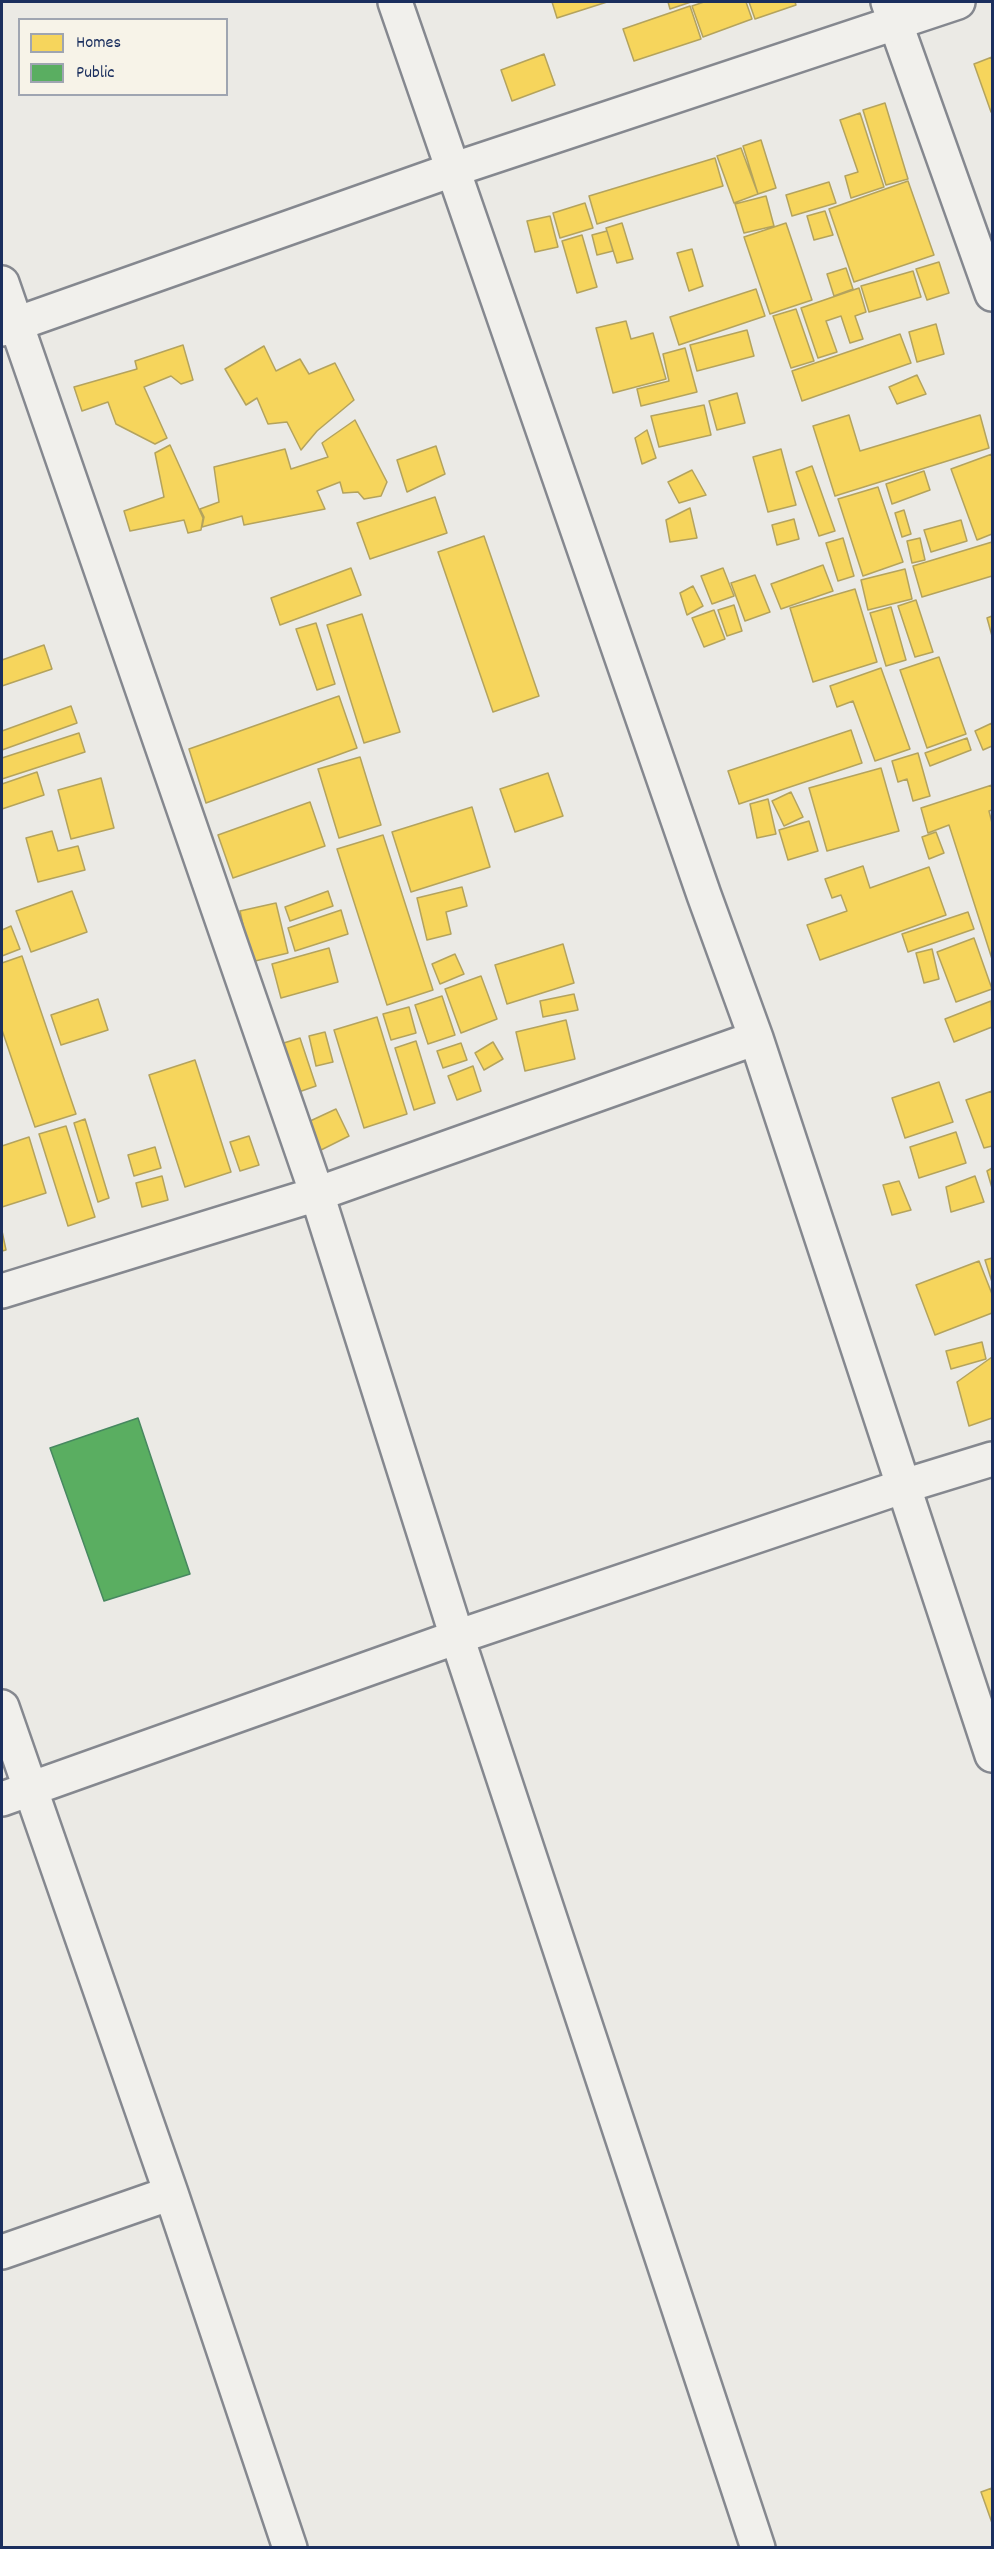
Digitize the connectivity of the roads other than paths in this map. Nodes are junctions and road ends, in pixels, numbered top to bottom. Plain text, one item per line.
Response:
1 (395, 2) edge
2 (958, 2) edge
3 (891, 12) edge
4 (452, 170) junction
5 (2, 283) edge
6 (993, 294) edge
7 (9, 326) edge
8 (756, 1038) junction
9 (317, 1194) junction
10 (2, 1291) edge
11 (993, 1459) edge
12 (903, 1486) junction
13 (457, 1637) junction
14 (2, 1707) edge
15 (993, 1755) edge
16 (16, 1794) edge
17 (171, 2193) junction
18 (2, 2252) edge
19 (290, 2547) edge
20 (758, 2547) edge

1 - 4 street
2 - 3 street
3 - 4 street
3 - 6 street
4 - 7 street
4 - 8 street
5 - 7 street
7 - 9 street
8 - 9 street
8 - 12 street
9 - 10 street
9 - 13 street
11 - 12 street
12 - 13 street
12 - 15 street
13 - 16 street
13 - 20 street
14 - 16 street
16 - 17 street
17 - 18 street
17 - 19 street

